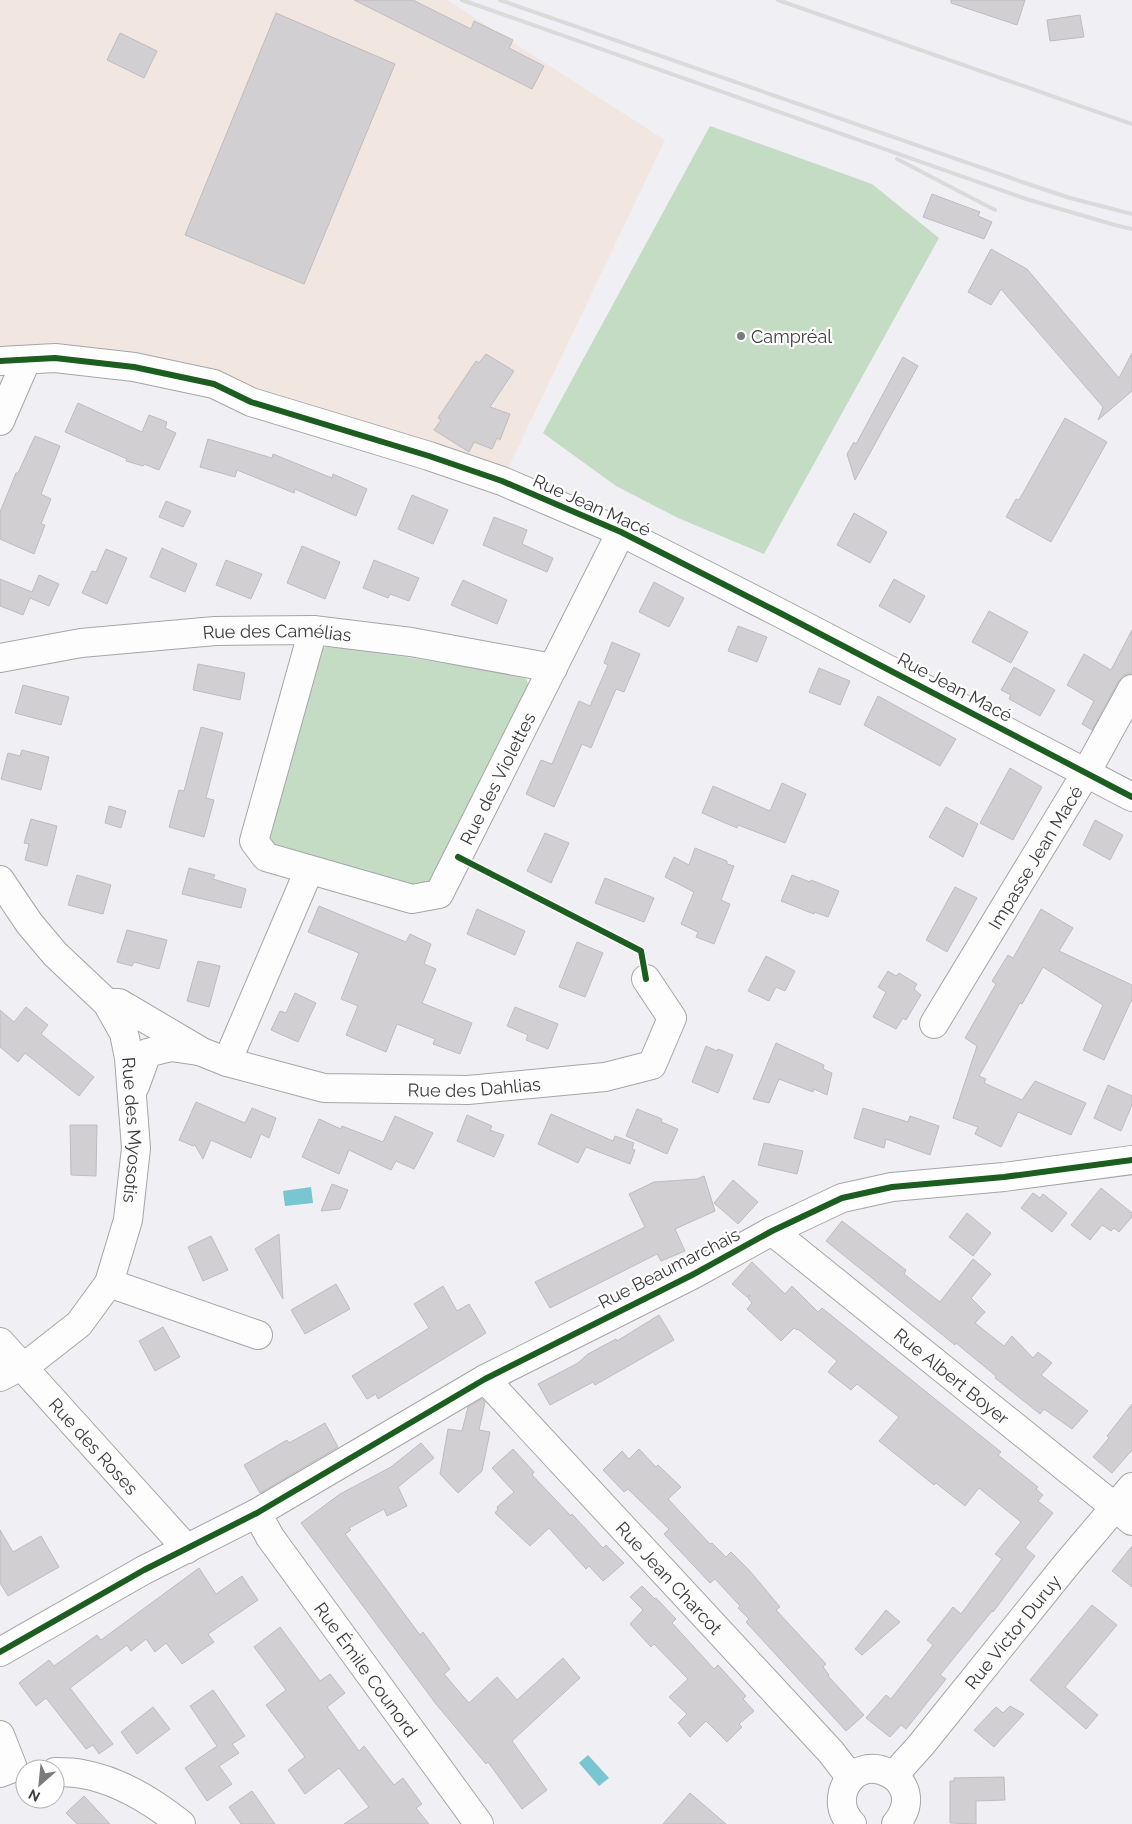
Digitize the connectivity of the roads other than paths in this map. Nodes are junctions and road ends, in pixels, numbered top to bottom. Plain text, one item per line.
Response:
1 (12, 360) edge
2 (0, 421) edge
3 (621, 532) junction
4 (313, 630) junction
5 (0, 658) edge
6 (553, 668) junction
7 (1132, 688) edge
8 (1086, 773) junction
9 (1132, 797) edge
10 (307, 869) junction
11 (0, 880) edge
12 (646, 979) dead end
13 (934, 1024) dead end
14 (135, 1026) junction
15 (215, 1057) junction
16 (132, 1092) junction
17 (1132, 1160) edge
18 (772, 1231) junction
19 (109, 1283) junction
20 (258, 1335) dead end
21 (0, 1342) edge
22 (11, 1371) edge
23 (485, 1379) junction
24 (1127, 1505) edge
25 (257, 1514) junction
26 (187, 1549) junction
27 (0, 1652) edge
28 (0, 1735) edge
29 (13, 1770) edge
30 (65, 1773) edge
31 (894, 1775) junction
32 (851, 1778) junction
33 (905, 1818) edge
34 (181, 1824) edge
35 (478, 1824) edge
36 (852, 1824) edge

1 - 2 street
1 - 3 street, Rue Jean Macé
3 - 6 street, Rue des Violettes
3 - 8 street, Rue Jean Macé
4 - 5 street, Rue des Camélias
4 - 6 street, Rue des Camélias
4 - 10 street, Rue des Violettes
6 - 10 street, Rue des Violettes
7 - 8 street, Impasse Jean Macé
8 - 9 street, Rue Jean Macé
8 - 13 street, Impasse Jean Macé
10 - 15 street
11 - 14 street, Rue des Dahlias
12 - 15 street, Rue des Dahlias
14 - 15 street, Rue des Dahlias
14 - 16 street, Rue des Myosotis
15 - 16 street, Rue des Dahlias
16 - 19 street, Rue des Myosotis
17 - 18 street, Rue Beaumarchais
18 - 23 street, Rue Beaumarchais
18 - 24 street, Rue Albert Boyer
19 - 20 street
19 - 22 street, Rue des Myosotis
21 - 22 street, Rue des Roses
22 - 26 street, Rue des Roses
23 - 25 street, Rue Beaumarchais
23 - 32 street, Rue Jean Charcot
24 - 31 street, Rue Victor Duruy
25 - 26 street, Rue Beaumarchais
25 - 35 street, Rue Émile Counord
26 - 27 street, Rue Beaumarchais
28 - 29 street
30 - 34 street
31 - 32 street
31 - 33 street
32 - 36 street

